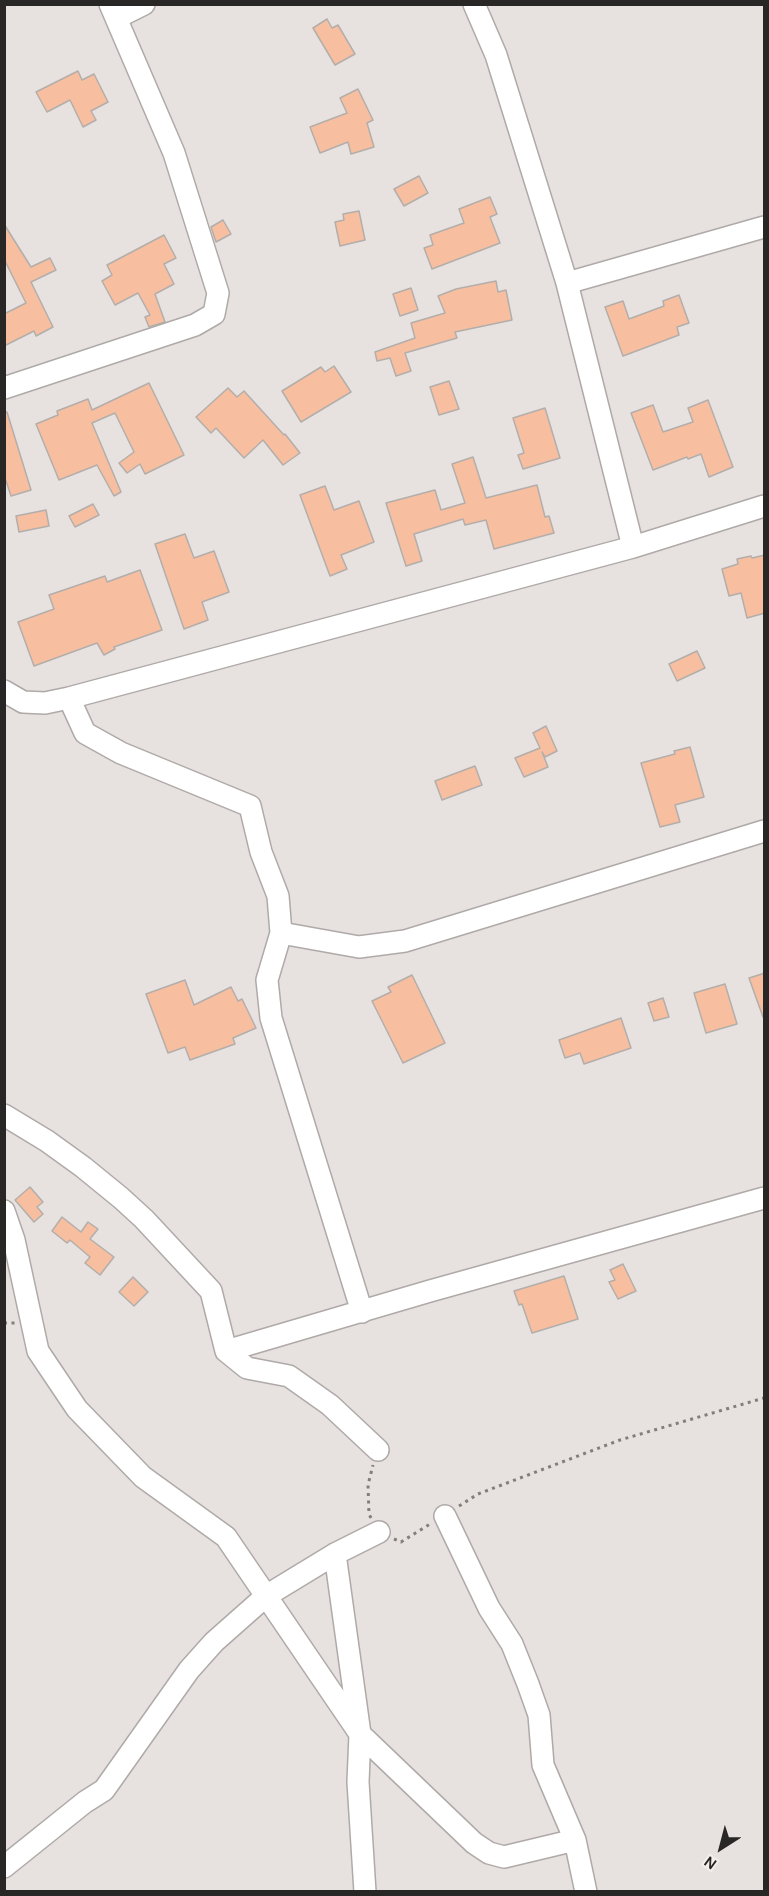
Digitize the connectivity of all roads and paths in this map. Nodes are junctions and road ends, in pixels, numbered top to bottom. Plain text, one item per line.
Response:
1 (144, 4) edge
2 (474, 4) edge
3 (113, 11) edge
4 (765, 227) edge
5 (567, 283) junction
6 (4, 388) edge
7 (765, 506) edge
8 (633, 547) junction
9 (4, 691) edge
10 (69, 698) junction
11 (765, 831) edge
12 (281, 933) junction
13 (8, 1124) edge
14 (765, 1198) edge
15 (4, 1211) edge
16 (362, 1312) junction
17 (226, 1352) junction
18 (765, 1398) edge
19 (378, 1450) joint
20 (445, 1516) junction
21 (379, 1532) junction
22 (335, 1554) junction
23 (266, 1596) junction
24 (360, 1734) junction
25 (575, 1840) junction
26 (4, 1866) edge
27 (365, 1892) edge
28 (586, 1892) edge

1 - 3 street
2 - 5 street
3 - 6 street
4 - 5 street
5 - 8 street
7 - 8 street
8 - 10 street
9 - 10 street
10 - 12 street
11 - 12 street
12 - 16 street
13 - 17 street
14 - 16 street
15 - 23 street
16 - 17 street
17 - 19 street
18 - 20 path
19 - 21 path
20 - 21 path
20 - 25 street
21 - 22 street
22 - 23 street
22 - 24 street
23 - 24 street
23 - 26 street
24 - 25 street
24 - 27 street
25 - 28 street

